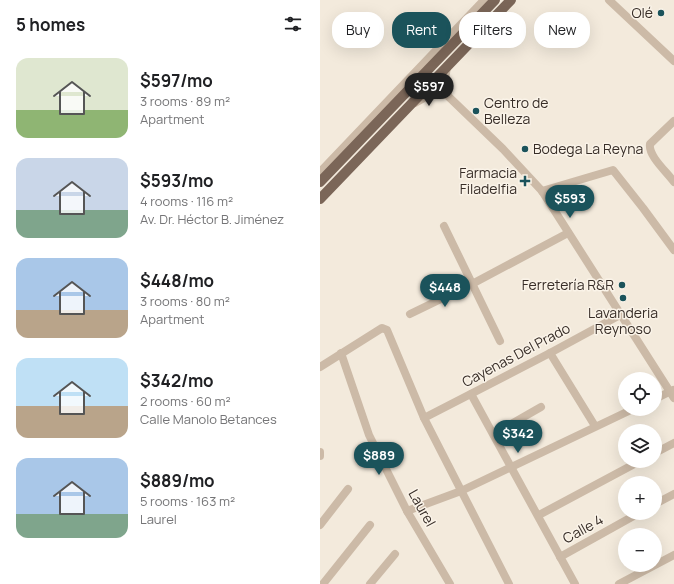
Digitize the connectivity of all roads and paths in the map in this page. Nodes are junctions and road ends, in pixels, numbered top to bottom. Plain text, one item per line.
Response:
1 (484, 0) edge
2 (495, 0) edge
3 (511, 0) edge
4 (609, 0) edge
5 (674, 61) edge
6 (447, 68) junction
7 (425, 74) junction
8 (433, 82) junction
9 (448, 95) junction
10 (408, 108) junction
11 (674, 121) edge
12 (320, 172) edge
13 (673, 179) edge
14 (320, 182) edge
15 (542, 191) junction
16 (320, 199) edge
17 (444, 226) dead end
18 (568, 233) junction
19 (674, 250) edge
20 (472, 284) junction
21 (410, 314) dead end
22 (620, 315) junction
23 (500, 341) dead end
24 (341, 353) junction
25 (550, 353) junction
26 (320, 367) edge
27 (673, 393) edge
28 (471, 394) junction
29 (662, 397) edge
30 (540, 407) dead end
31 (618, 416) edge
32 (424, 418) junction
33 (595, 426) junction
34 (494, 434) junction
35 (674, 443) edge
36 (662, 449) edge
37 (512, 467) junction
38 (627, 468) edge
39 (348, 490) dead end
40 (461, 491) junction
41 (674, 494) edge
42 (662, 500) edge
43 (407, 511) junction
44 (539, 515) junction
45 (626, 520) edge
46 (320, 525) edge
47 (370, 525) dead end
48 (396, 554) dead end
49 (674, 555) edge
50 (560, 557) junction
51 (325, 581) edge
52 (370, 584) edge
53 (450, 584) edge
54 (509, 584) edge
55 (576, 584) edge
56 (620, 584) edge

1 - 12 street
2 - 7 main road
3 - 6 main road
4 - 5 street
6 - 8 main road
6 - 9 street
7 - 8 street
7 - 14 main road
8 - 9 street
8 - 10 main road
9 - 10 street
9 - 15 street
10 - 16 main road
11 - 13 street
15 - 18 street
15 - 19 street
17 - 20 street
18 - 20 street
18 - 22 street
20 - 21 street
20 - 23 street
22 - 25 street, Cayenas Del Prado
22 - 27 street
24 - 26 street
24 - 32 street
24 - 43 street, Laurel
25 - 28 street, Cayenas Del Prado
25 - 33 street
27 - 29 street
28 - 32 street, Cayenas Del Prado
28 - 34 street
30 - 34 street
31 - 33 street
32 - 40 street
33 - 37 street
34 - 37 street
35 - 36 street
37 - 40 street
37 - 44 street
38 - 44 street
39 - 46 street
40 - 43 street
40 - 54 street
41 - 42 street
43 - 53 street, Laurel
44 - 50 street
45 - 50 street, Calle 4
47 - 51 street
48 - 52 street
49 - 56 street
50 - 55 street

